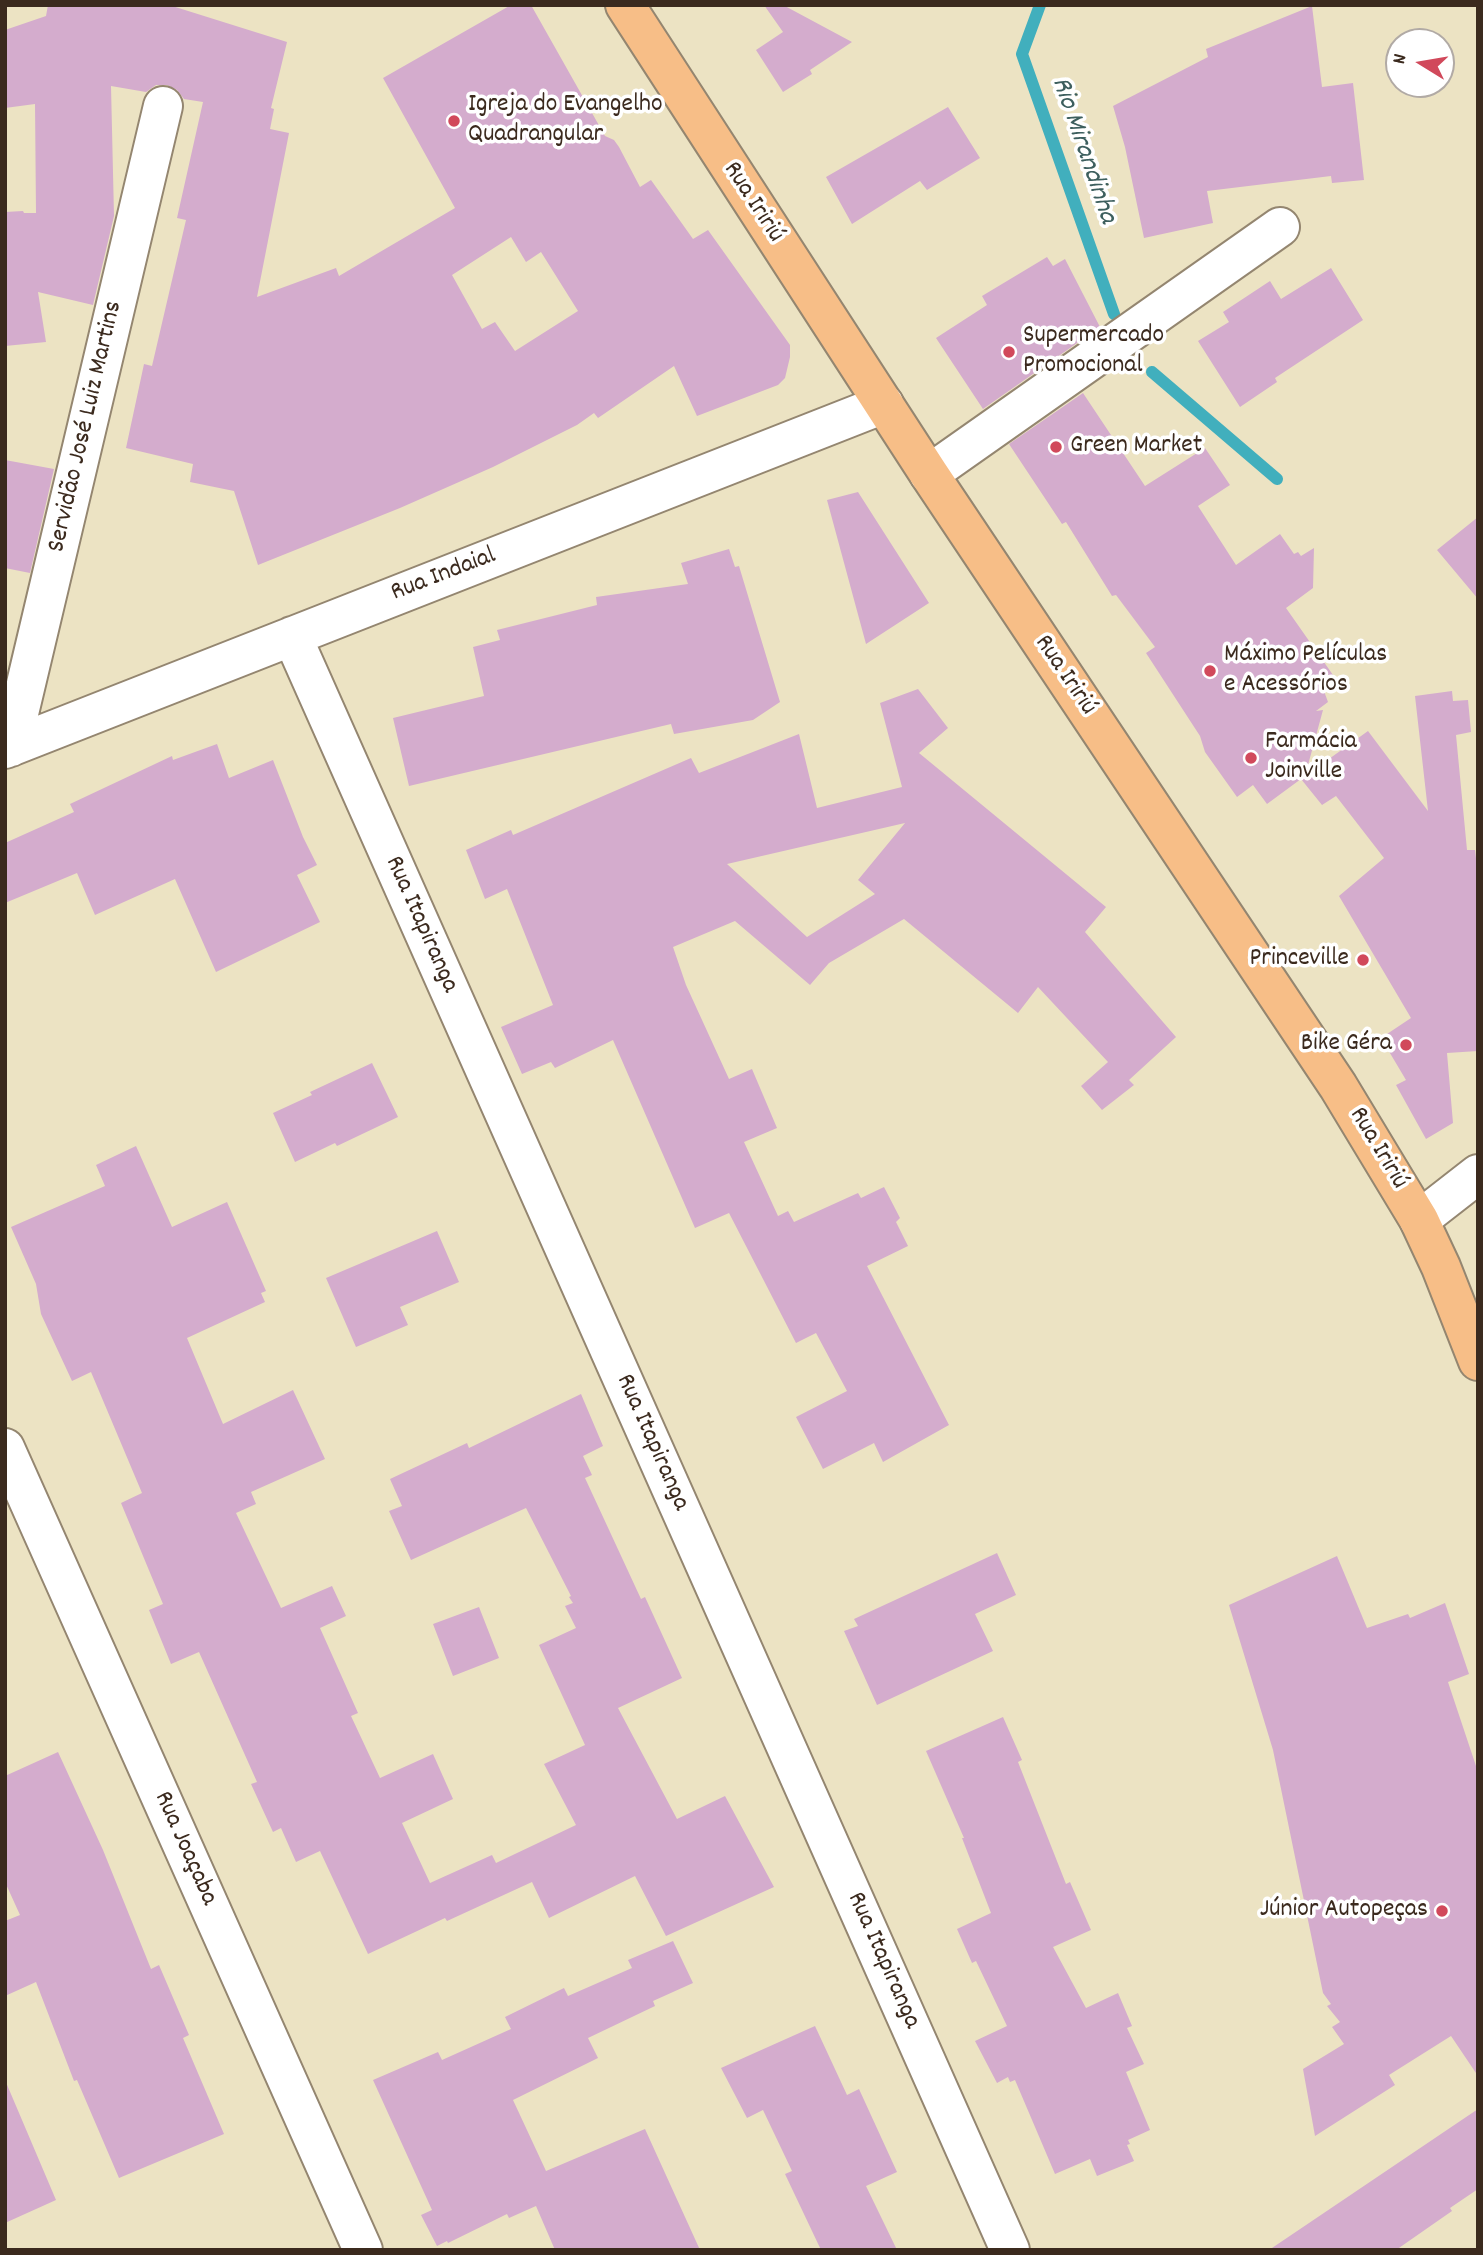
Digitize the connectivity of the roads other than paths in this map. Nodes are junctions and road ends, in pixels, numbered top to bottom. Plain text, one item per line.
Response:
1 (625, 5) edge
2 (163, 106) dead end
3 (1280, 227) dead end
4 (884, 404) junction
5 (929, 474) junction
6 (292, 636) junction
7 (8, 748) edge
8 (1478, 1174) edge
9 (1419, 1220) junction
10 (1478, 1361) edge
11 (5, 1448) edge
12 (363, 2250) edge
13 (1010, 2250) edge

1 - 4 main road, Rua Iririú
2 - 7 street, Servidão José Luiz Martins
3 - 5 street
4 - 5 main road, Rua Iririú
4 - 6 street, Rua Indaial
5 - 9 main road, Rua Iririú
6 - 7 street, Rua Indaial
6 - 13 street, Rua Itapiranga
8 - 9 street
9 - 10 main road, Rua Iririú
11 - 12 street, Rua Joaçaba

